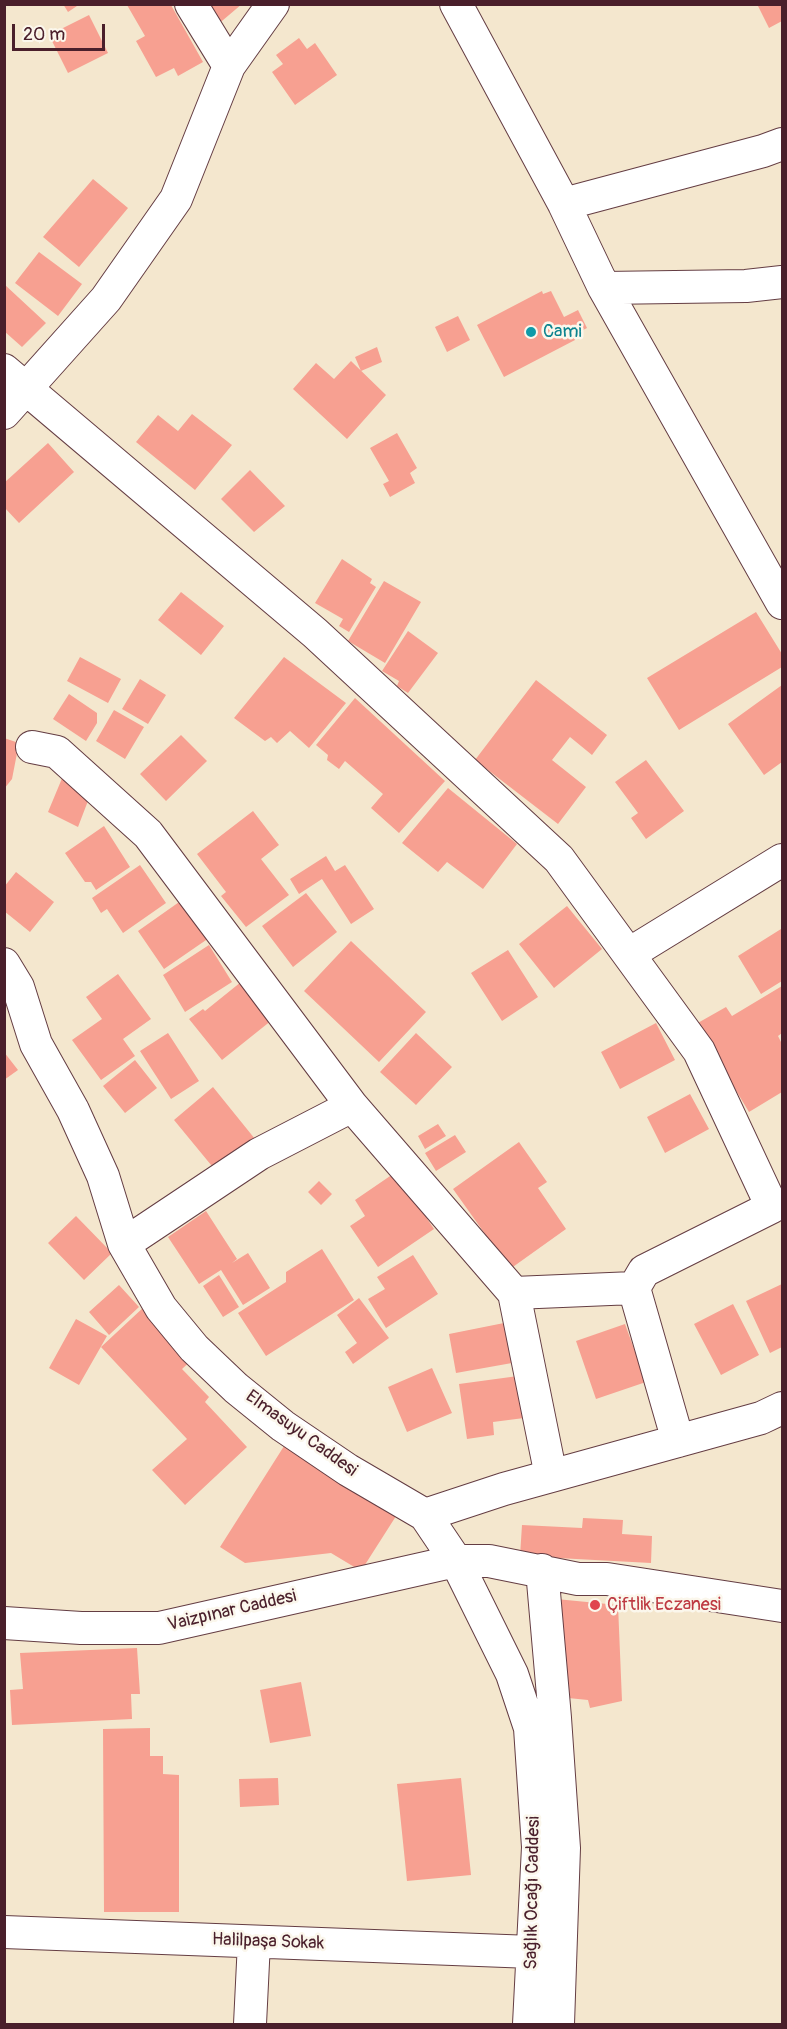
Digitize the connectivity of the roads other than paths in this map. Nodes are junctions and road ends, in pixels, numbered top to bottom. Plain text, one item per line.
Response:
1 (191, 4) edge
2 (273, 4) edge
3 (456, 4) edge
4 (229, 66) junction
5 (783, 144) edge
6 (564, 204) junction
7 (783, 282) edge
8 (604, 288) junction
9 (16, 379) edge
10 (4, 412) edge
11 (783, 603) edge
12 (32, 747) dead end
13 (783, 860) edge
14 (629, 954) junction
15 (4, 964) edge
16 (352, 1106) junction
17 (124, 1244) junction
18 (634, 1288) junction
19 (514, 1293) junction
20 (783, 1408) edge
21 (678, 1441) junction
22 (551, 1476) junction
23 (425, 1515) junction
24 (456, 1561) junction
25 (542, 1570) junction
26 (783, 1606) edge
27 (4, 1623) edge
28 (4, 1932) edge
29 (254, 1942) junction
30 (532, 1952) junction
31 (250, 2025) edge
32 (529, 2025) edge
33 (558, 2025) edge

1 - 4 street
2 - 4 street
3 - 6 street
4 - 9 street
5 - 6 street
6 - 8 street
7 - 8 street
8 - 11 street
9 - 10 street
9 - 14 street
12 - 16 street
13 - 14 street
14 - 18 street
15 - 17 street, Elmasuyu Caddesi
16 - 17 street
16 - 19 street
17 - 23 street, Elmasuyu Caddesi
18 - 19 street
18 - 21 street
19 - 22 street
20 - 21 street
21 - 22 street
22 - 23 street
23 - 24 street, Elmasuyu Caddesi
24 - 25 street
24 - 27 street, Vaizpınar Caddesi
24 - 30 street, Sağlık Ocağı Caddesi
25 - 26 street
25 - 33 street
28 - 29 street, Halilpaşa Sokak
29 - 30 street, Halilpaşa Sokak
29 - 31 street
30 - 32 street, Sağlık Ocağı Caddesi

